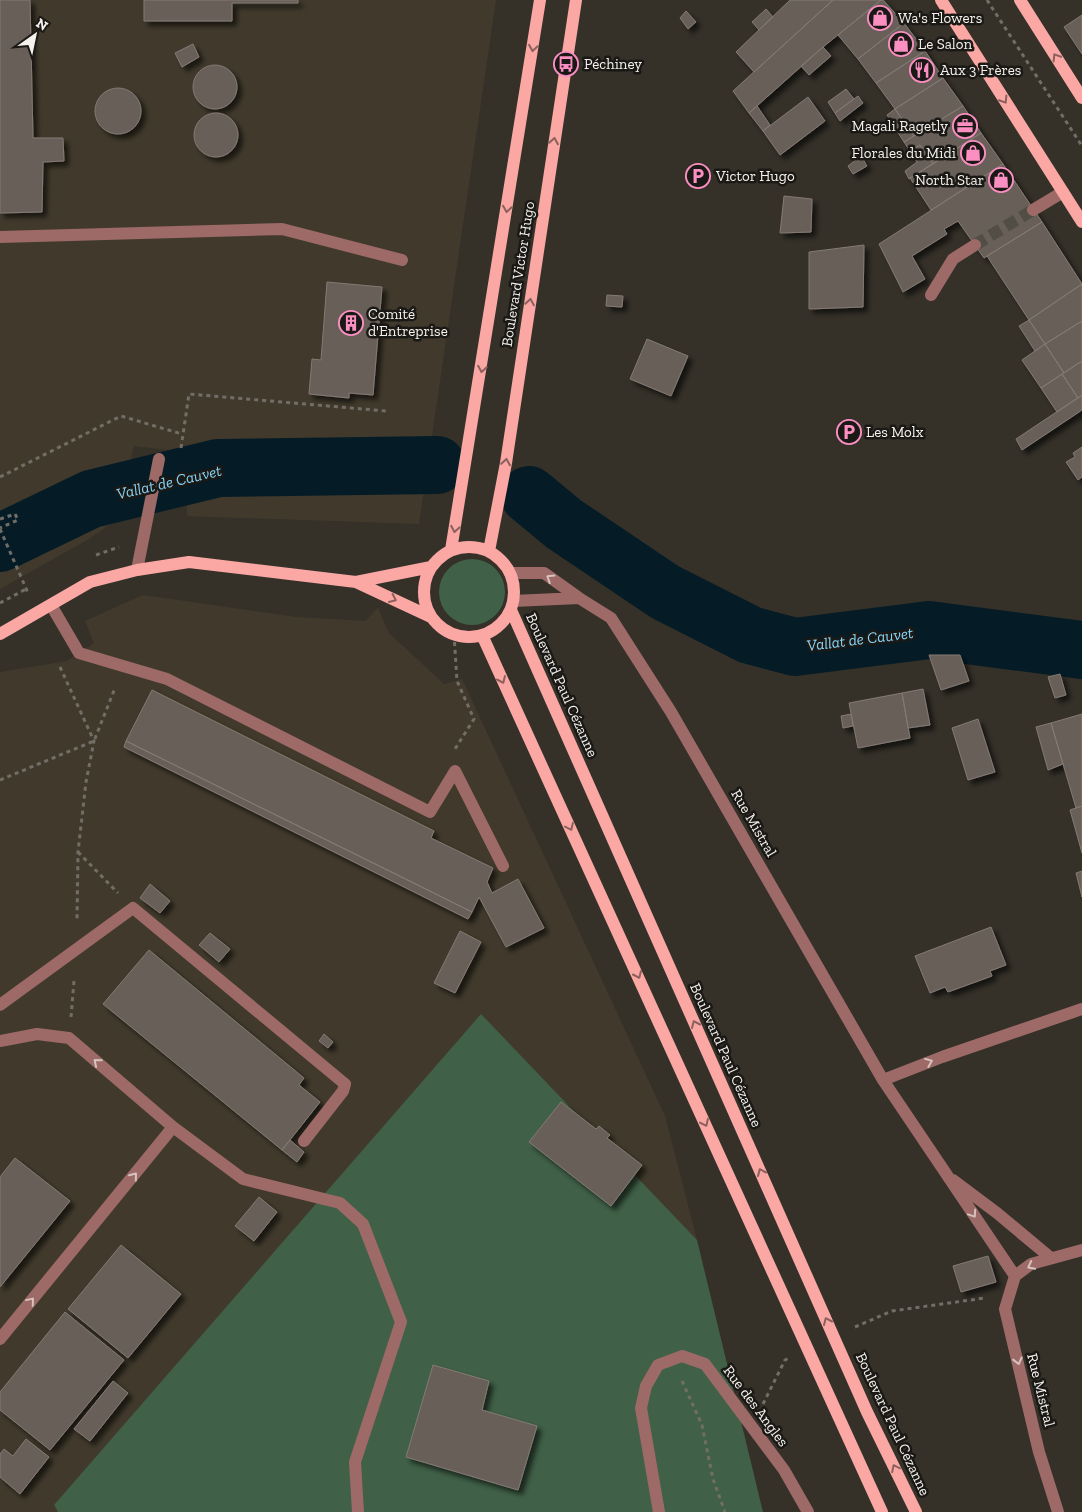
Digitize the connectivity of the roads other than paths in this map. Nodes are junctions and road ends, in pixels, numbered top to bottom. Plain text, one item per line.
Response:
1 (540, 0) edge
2 (576, 0) edge
3 (941, 0) edge
4 (1020, 0) edge
5 (1082, 98) edge
6 (1063, 192) junction
7 (1033, 210) tunnel mouth
8 (1082, 222) edge
9 (0, 237) edge
10 (975, 245) tunnel mouth
11 (402, 260) dead end
12 (931, 295) dead end
13 (159, 459) road end
14 (451, 550) junction
15 (489, 552) junction
16 (431, 567) junction
17 (137, 570) junction
18 (510, 573) junction
19 (356, 582) junction
20 (579, 598) junction
21 (51, 605) junction
22 (512, 606) junction
23 (431, 617) junction
24 (0, 634) edge
25 (482, 635) junction
26 (503, 866) dead end
27 (0, 1005) edge
28 (1082, 1009) edge
29 (0, 1042) edge
30 (883, 1080) junction
31 (174, 1126) junction
32 (304, 1141) dead end
33 (945, 1174) junction
34 (1082, 1250) edge
35 (1051, 1258) junction
36 (1015, 1276) junction
37 (0, 1339) edge
38 (358, 1512) edge
39 (659, 1512) edge
40 (808, 1512) edge
41 (882, 1512) edge
42 (916, 1512) edge
43 (1058, 1512) edge

1 -> 14 main road, Boulevard Victor Hugo
15 -> 2 main road, Boulevard Victor Hugo
3 -> 6 main road
5 -> 4 main road
6 - 7 street
6 - 8 main road
9 - 11 street
10 - 12 street
13 - 17 street
14 - 15 main road
14 - 16 main road
15 - 18 main road
16 - 19 main road
16 - 23 main road
17 - 19 main road
17 - 21 main road
20 -> 18 street, Rue Mistral
18 - 22 main road
19 -> 23 main road
20 - 22 street
20 - 30 street, Rue Mistral
21 - 24 main road
21 - 26 street
22 - 25 main road
42 -> 22 main road, Boulevard Paul Cézanne
23 - 25 main road
25 -> 41 main road
27 - 32 street
30 -> 28 street
31 -> 29 street
30 - 33 street, Rue Mistral
37 -> 31 street
31 - 38 street
33 - 35 street
33 -> 36 street, Rue Mistral
34 - 35 street
35 -> 36 street
36 -> 43 street, Rue Mistral
39 - 40 street, Rue des Angles

